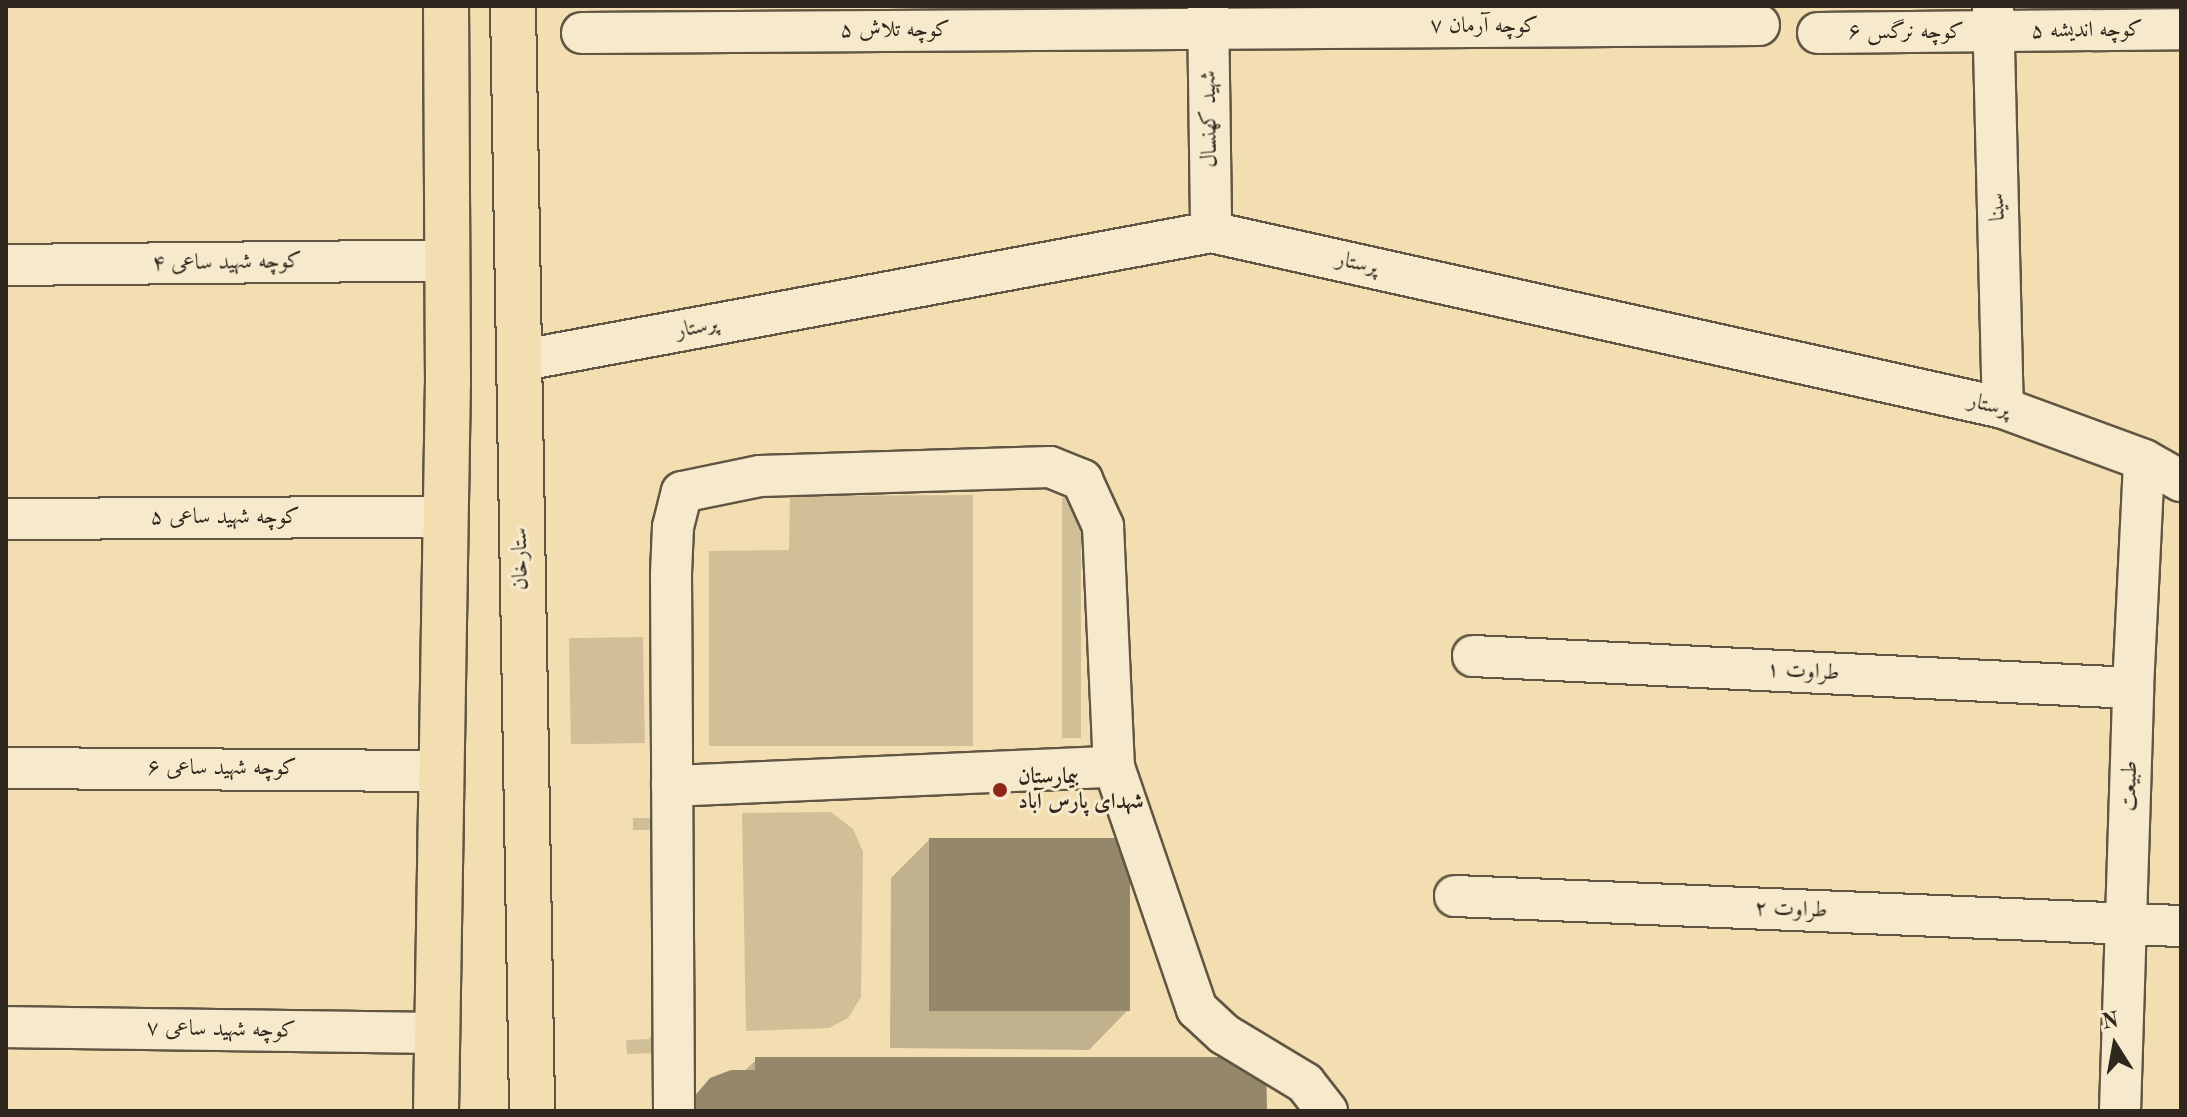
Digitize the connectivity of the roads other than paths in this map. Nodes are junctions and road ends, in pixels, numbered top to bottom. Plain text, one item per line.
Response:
1 (446, 6) edge
2 (513, 6) edge
3 (1208, 17) edge
4 (1993, 20) edge
5 (1759, 25) dead end
6 (2181, 29) edge
7 (582, 33) dead end
8 (1818, 33) dead end
9 (1211, 232) junction
10 (447, 260) junction
11 (6, 265) edge
12 (518, 361) junction
13 (2003, 408) junction
14 (2144, 460) junction
15 (2181, 481) edge
16 (445, 517) junction
17 (6, 519) edge
18 (1473, 656) dead end
19 (2133, 688) junction
20 (1114, 767) junction
21 (6, 768) edge
22 (439, 771) junction
23 (672, 786) junction
24 (1455, 896) dead end
25 (2126, 923) junction
26 (2181, 926) edge
27 (6, 1027) edge
28 (436, 1033) junction
29 (436, 1111) edge
30 (532, 1111) edge
31 (673, 1111) edge
32 (1327, 1111) edge
33 (2120, 1111) edge

1 - 10 main road
2 - 12 main road, ستارخان
3 - 5 street, کوچه آرمان ۷
3 - 7 street, کوچه تلاش ۵
3 - 9 street, شهید کهنسال
4 - 6 street, کوچه اندیشه ۵
4 - 8 street, کوچه نرگس ۶
4 - 13 street, سینا
9 - 12 street, پرستار
9 - 13 street, پرستار
10 - 11 street, کوچه شهید ساعی ۴
10 - 16 main road
12 - 30 main road, ستارخان
13 - 14 street, پرستار
14 - 15 street, پرستار
14 - 19 street, طبیعت
16 - 17 street, کوچه شهید ساعی ۵
16 - 22 main road
18 - 19 street, طراوت ۱
19 - 25 street, طبیعت
20 - 23 street
20 - 23 street
20 - 32 street
21 - 22 street, کوچه شهید ساعی ۶
22 - 28 main road
23 - 31 street
24 - 25 street, طراوت ۲
25 - 26 street, طراوت ۲
25 - 33 street, طبیعت
27 - 28 street, کوچه شهید ساعی ۷
28 - 29 main road

